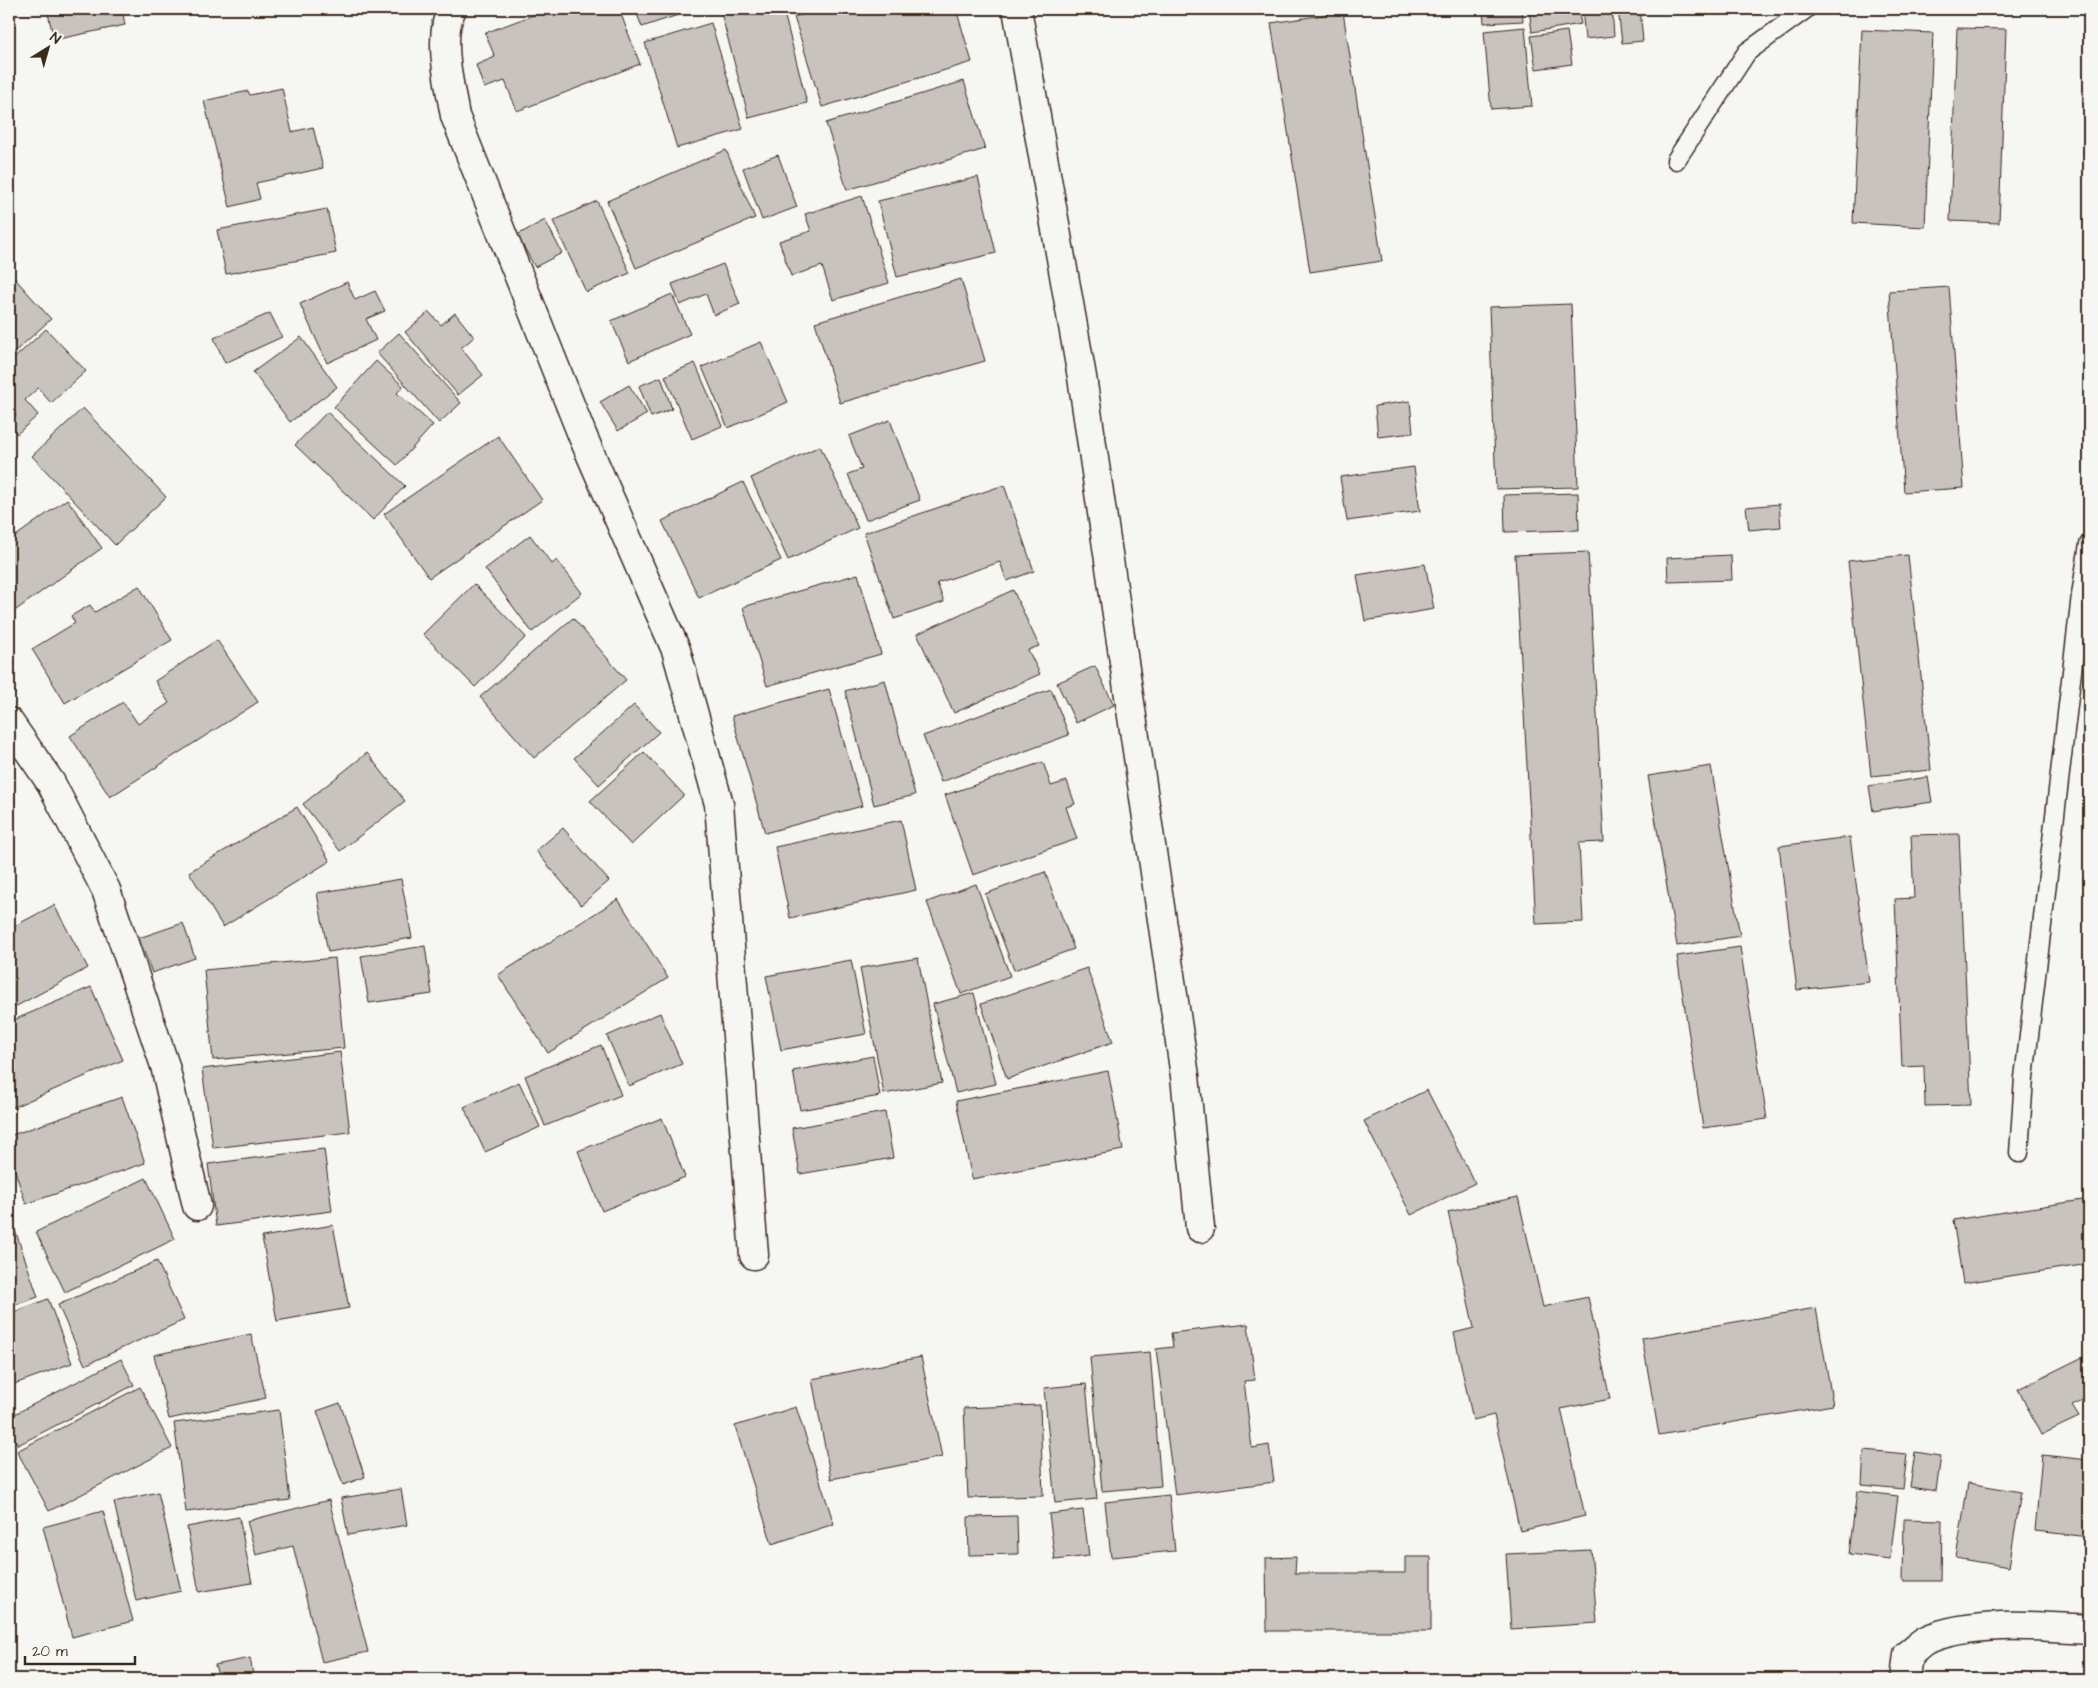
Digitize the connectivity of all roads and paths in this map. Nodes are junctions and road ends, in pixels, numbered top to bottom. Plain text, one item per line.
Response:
1 (452, 9) edge
2 (1017, 9) edge
3 (1806, 9) edge
4 (1676, 160) dead end
5 (2089, 544) edge
6 (9, 722) edge
7 (2019, 1153) dead end
8 (197, 1206) dead end
9 (1200, 1228) dead end
10 (754, 1255) dead end
11 (2089, 1629) edge
12 (1905, 1679) edge

1 - 10 street
2 - 9 street
3 - 4 lane
5 - 7 lane
6 - 8 street
11 - 12 street

